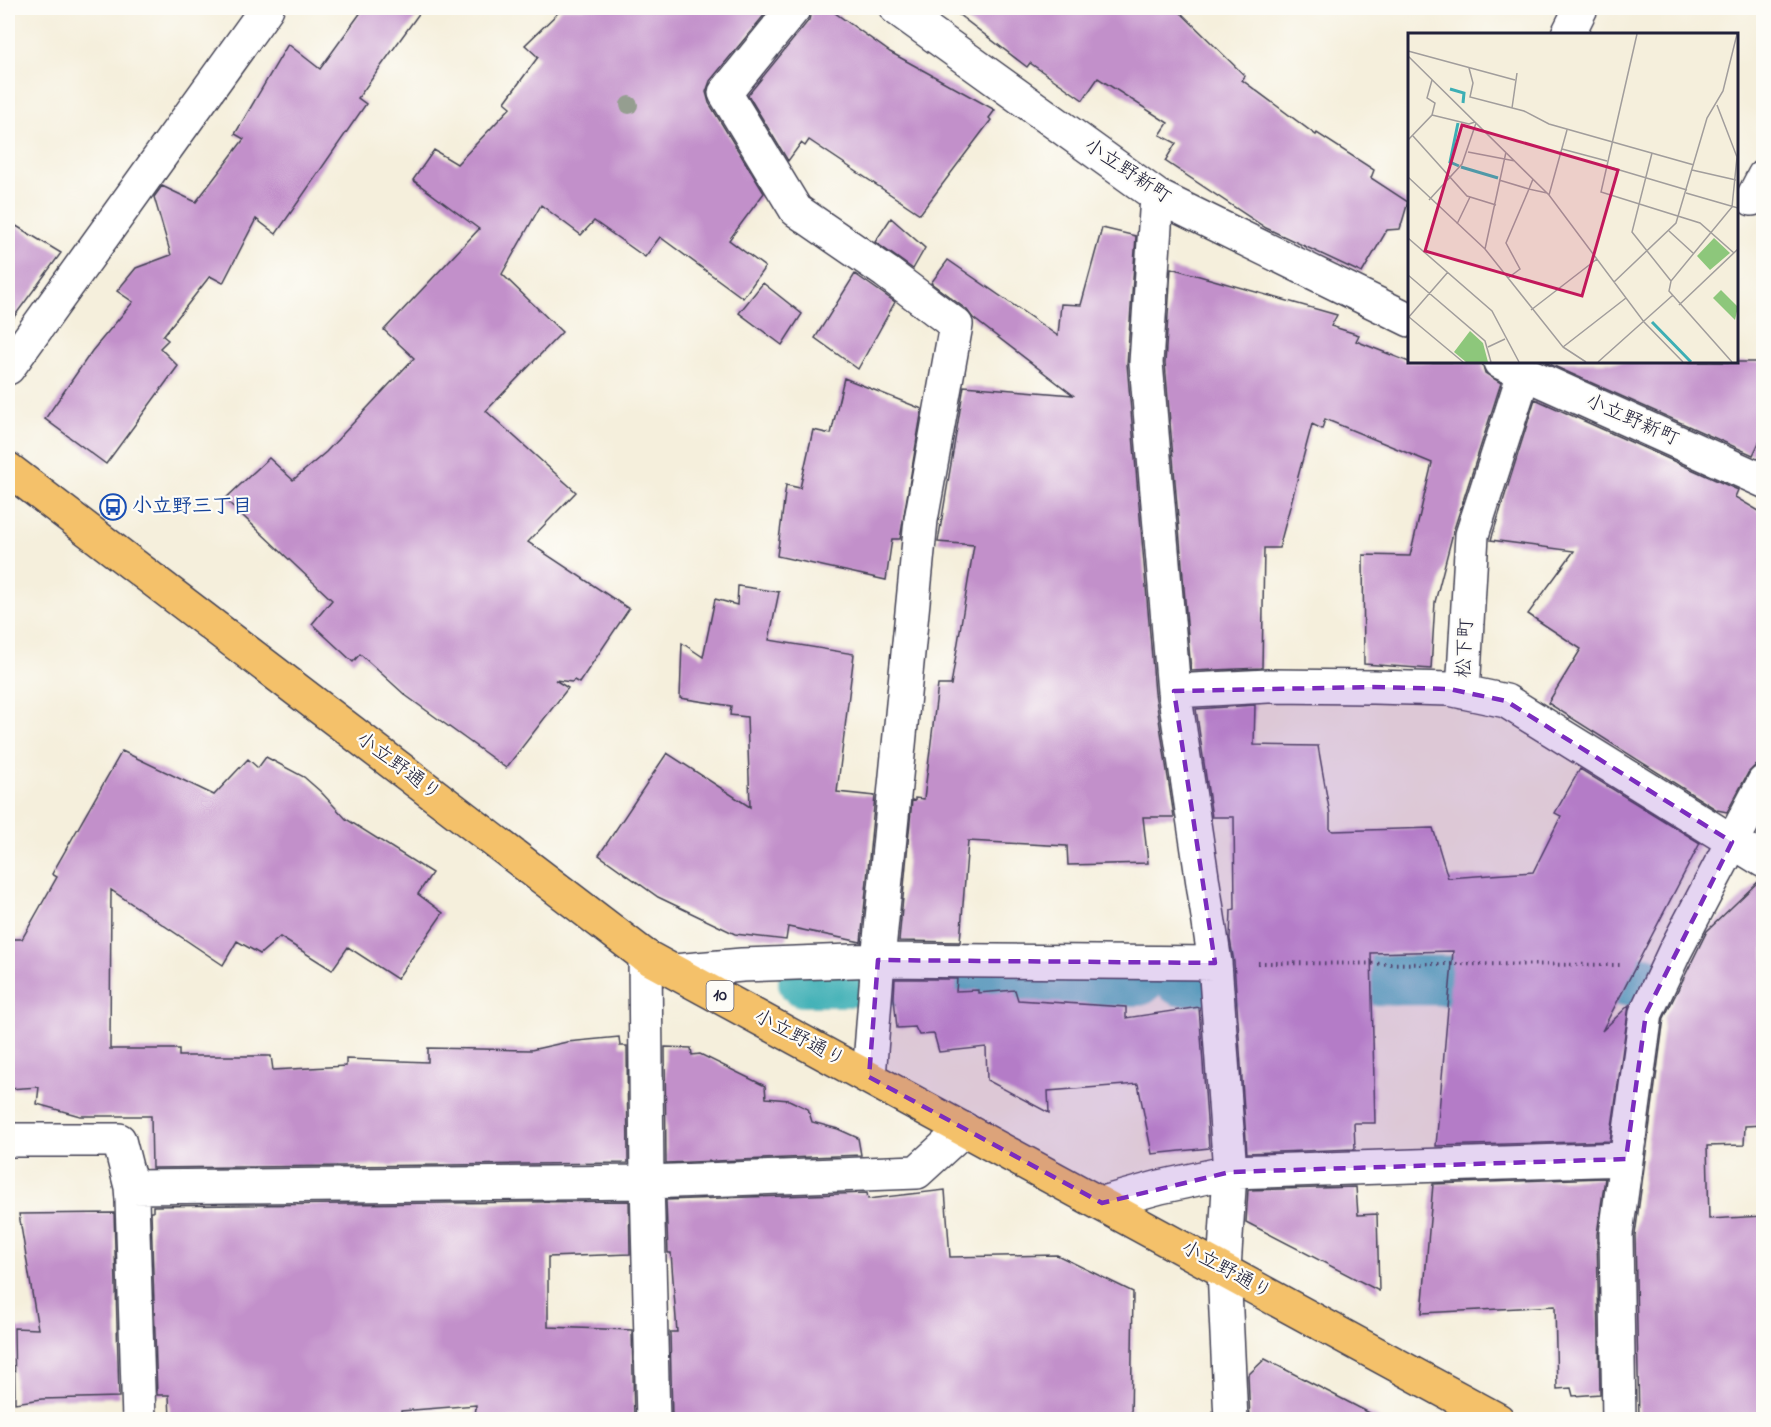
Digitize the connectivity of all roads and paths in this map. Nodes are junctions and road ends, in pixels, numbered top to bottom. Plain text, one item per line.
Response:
1 (267, 8) edge
2 (794, 8) edge
3 (896, 8) edge
4 (1581, 8) edge
5 (1568, 33) edge
6 (1157, 196) junction
7 (1408, 319) edge
8 (1512, 367) edge
9 (8, 368) edge
10 (8, 469) edge
11 (1764, 481) edge
12 (1174, 692) junction
13 (1463, 692) junction
14 (1764, 782) edge
15 (1732, 842) junction
16 (1764, 861) edge
17 (645, 956) junction
18 (879, 960) junction
19 (1215, 963) junction
20 (1668, 966) junction
21 (674, 971) junction
22 (869, 1077) junction
23 (964, 1129) junction
24 (8, 1140) edge
25 (1626, 1159) junction
26 (1230, 1172) junction
27 (647, 1182) junction
28 (131, 1187) junction
29 (1102, 1203) junction
30 (1224, 1269) junction
31 (1481, 1416) edge
32 (139, 1419) edge
33 (653, 1419) edge
34 (1231, 1419) edge
35 (1619, 1419) edge

1 - 9 street
2 - 18 street
3 - 6 street, 小立野新町
4 - 5 street
6 - 7 street, 小立野新町
6 - 12 street
8 - 11 street, 小立野新町
8 - 13 street, 松下町
10 - 17 main road, 小立野通り / 10
12 - 13 street
12 - 19 street
13 - 15 street, 松下町
14 - 15 street
15 - 16 street, 松下町
15 - 20 street
17 - 21 main road, 小立野通り / 10
17 - 27 street
18 - 19 street
18 - 21 street
18 - 22 street
19 - 20 path
19 - 26 street
20 - 25 street
21 - 22 main road, 小立野通り / 10
22 - 23 main road, 小立野通り / 10
23 - 27 street
23 - 29 main road, 小立野通り / 10
24 - 28 street
25 - 26 street
25 - 35 street
26 - 29 street
26 - 30 street
27 - 28 street
27 - 33 street
28 - 32 street
29 - 30 main road, 小立野通り / 10
30 - 31 main road, 小立野通り / 10
30 - 34 street

